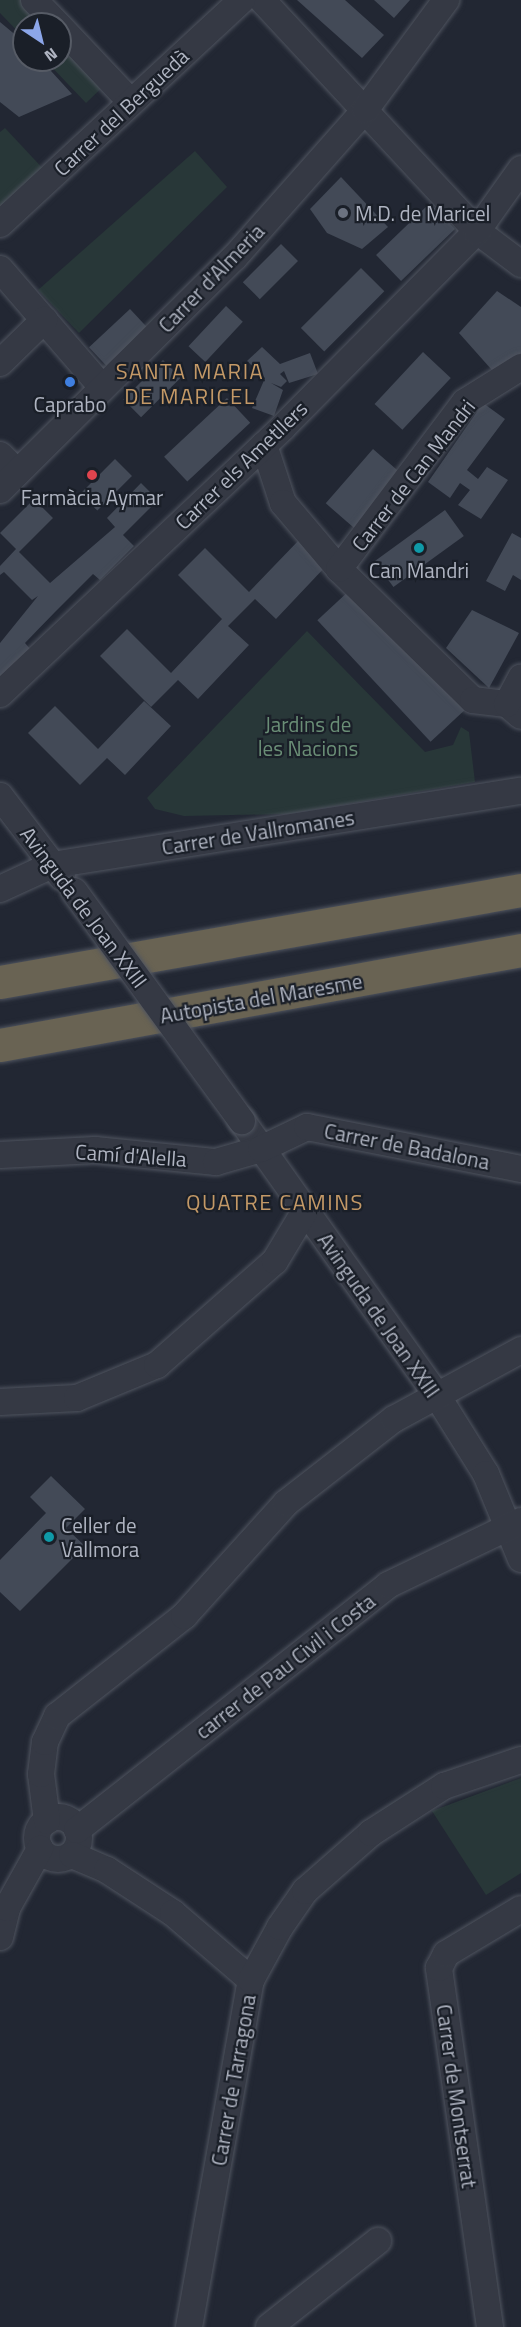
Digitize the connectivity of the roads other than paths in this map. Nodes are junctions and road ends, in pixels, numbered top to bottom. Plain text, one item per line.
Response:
1 (34, 0) edge
2 (242, 0) edge
3 (262, 0) edge
4 (446, 0) edge
5 (46, 12) edge
6 (72, 40) edge
7 (131, 102) junction
8 (365, 110) junction
9 (521, 169) edge
10 (0, 224) edge
11 (477, 231) junction
12 (521, 264) edge
13 (0, 269) edge
14 (44, 320) junction
15 (0, 363) edge
16 (521, 367) edge
17 (102, 387) junction
18 (264, 445) junction
19 (6, 472) edge
20 (339, 569) junction
21 (521, 678) edge
22 (0, 694) edge
23 (514, 710) edge
24 (521, 791) edge
25 (0, 796) edge
26 (52, 865) junction
27 (0, 889) edge
28 (521, 890) edge
29 (521, 950) edge
30 (0, 982) edge
31 (6, 1044) edge
32 (261, 1149) junction
33 (0, 1155) edge
34 (521, 1169) edge
35 (305, 1210) junction
36 (520, 1351) edge
37 (436, 1394) junction
38 (0, 1402) edge
39 (514, 1523) edge
40 (521, 1559) edge
41 (521, 1760) edge
42 (46, 1821) junction
43 (78, 1830) junction
44 (40, 1849) junction
45 (72, 1855) junction
46 (521, 1909) edge
47 (0, 1937) edge
48 (251, 1980) junction
49 (378, 2241) dead end
50 (189, 2327) edge
51 (269, 2327) edge
52 (490, 2327) edge

1 - 5 street
2 - 7 street, Carrer del Berguedà
3 - 8 street
4 - 8 street, Carrer d'Almeria
6 - 7 street
7 - 10 street, Carrer del Berguedà
8 - 11 street
8 - 17 street, Carrer d'Almeria
9 - 11 street, Carrer els Ametllers
11 - 12 street
11 - 18 street, Carrer els Ametllers
13 - 14 street
14 - 15 street
14 - 17 street
16 - 20 street, Carrer de Can Mandri
17 - 19 street, Carrer d'Almeria
18 - 20 street
18 - 22 street, Carrer els Ametllers
20 - 23 street
21 - 23 street
24 - 26 street, Carrer de Vallromanes
25 - 26 street, Avinguda de Joan XXIII
26 - 27 street, Carrer de Vallromanes
26 - 32 street, Avinguda de Joan XXIII, bridge
28 - 30 highway
29 - 31 highway, Autopista del Maresme
32 - 33 street, Camí d'Alella
32 - 34 street, Carrer de Badalona
32 - 35 street, Avinguda de Joan XXIII
35 - 37 street, Avinguda de Joan XXIII
35 - 38 street
36 - 37 street
37 - 39 street, Avinguda de Joan XXIII
37 - 42 street
39 - 40 street, Avinguda de Joan XXIII
39 - 43 street, carrer de Pau Civil i Costa
41 - 48 street
42 - 43 street
42 - 44 street
43 - 45 street
44 - 45 street
44 - 47 street
45 - 48 street, Carrer de Tarragona
46 - 52 street, Carrer de Montserrat
48 - 50 street, Carrer de Tarragona
49 - 51 street

